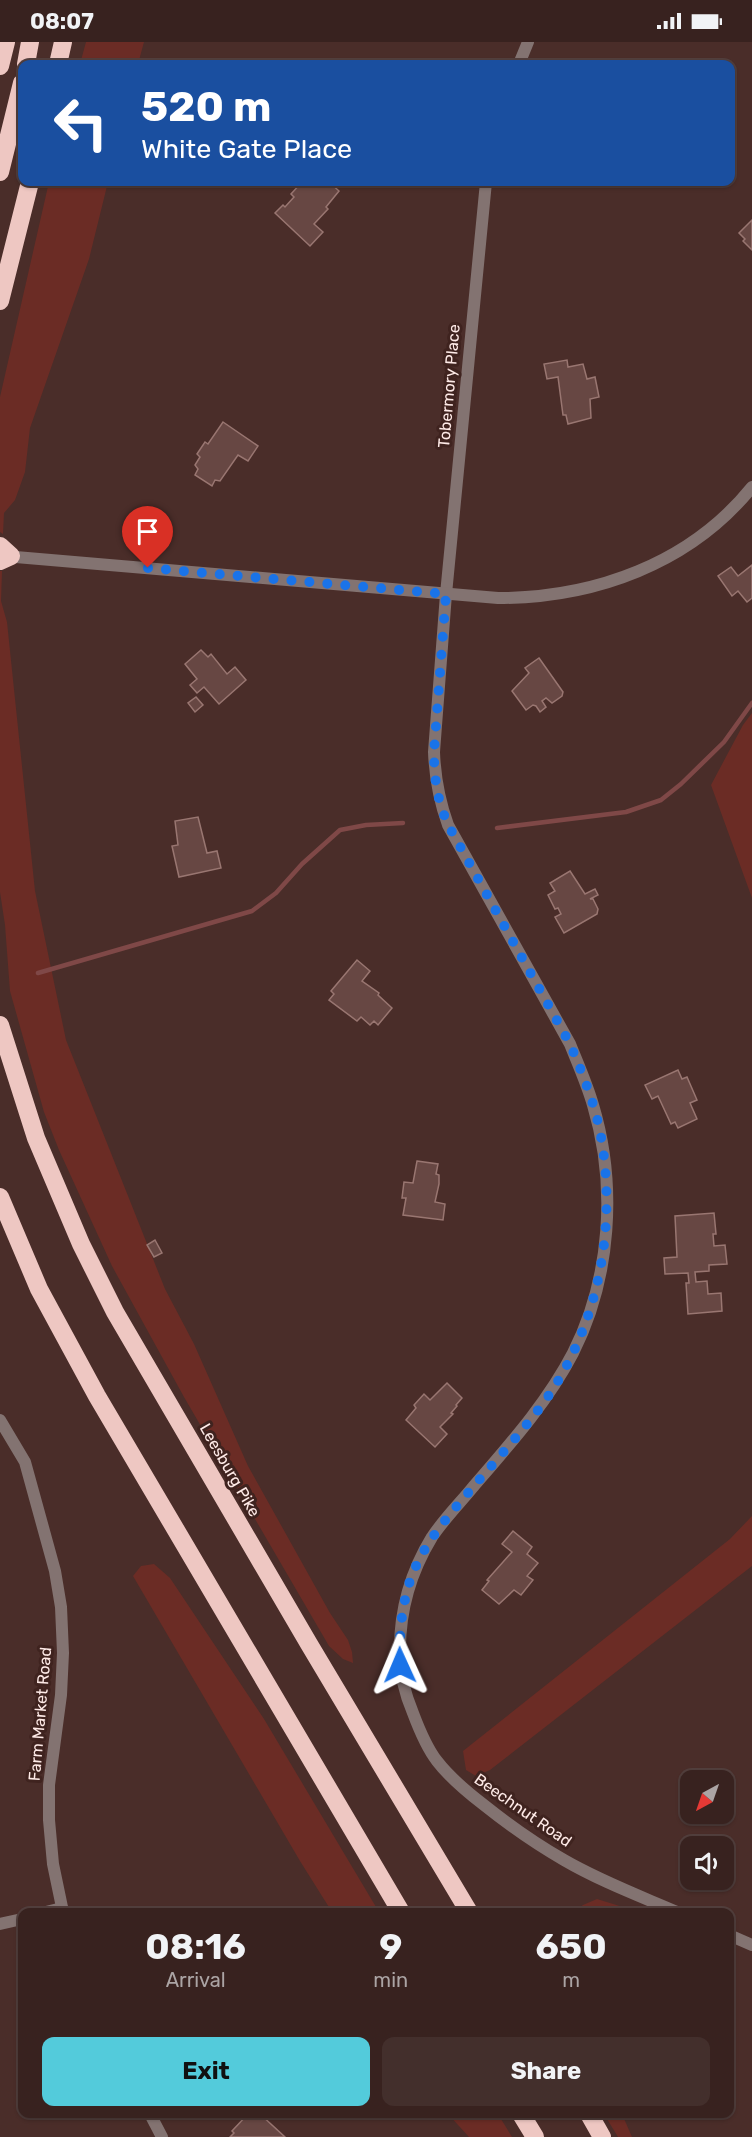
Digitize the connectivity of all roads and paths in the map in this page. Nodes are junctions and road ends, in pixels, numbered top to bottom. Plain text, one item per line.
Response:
1 (6, 42) edge
2 (30, 42) edge
3 (63, 42) edge
4 (528, 42) edge
5 (27, 60) edge
6 (59, 60) edge
7 (521, 60) edge
8 (0, 66) edge
9 (18, 99) edge
10 (0, 172) edge
11 (29, 186) edge
12 (486, 186) edge
13 (0, 301) edge
14 (752, 488) edge
15 (3, 555) edge
16 (446, 594) junction
17 (0, 1025) edge
18 (0, 1197) edge
19 (0, 1420) edge
20 (62, 1908) edge
21 (399, 1908) edge
22 (467, 1908) edge
23 (668, 1908) edge
24 (18, 1919) edge
25 (0, 1924) edge
26 (734, 1937) edge
27 (752, 1945) edge
28 (152, 2118) edge
29 (523, 2118) edge
30 (591, 2118) edge
31 (162, 2137) edge
32 (535, 2137) edge
33 (602, 2137) edge

1 - 8 highway
2 - 5 highway
3 - 6 highway
4 - 7 street
9 - 10 highway
11 - 13 highway
12 - 16 street, Tobermory Place
14 - 16 street
15 - 16 street
16 - 23 street, Beechnut Road
17 - 22 highway, Leesburg Pike
18 - 21 highway
19 - 20 street, Farm Market Road
24 - 25 street
26 - 27 street
28 - 31 street
29 - 32 highway
30 - 33 highway

